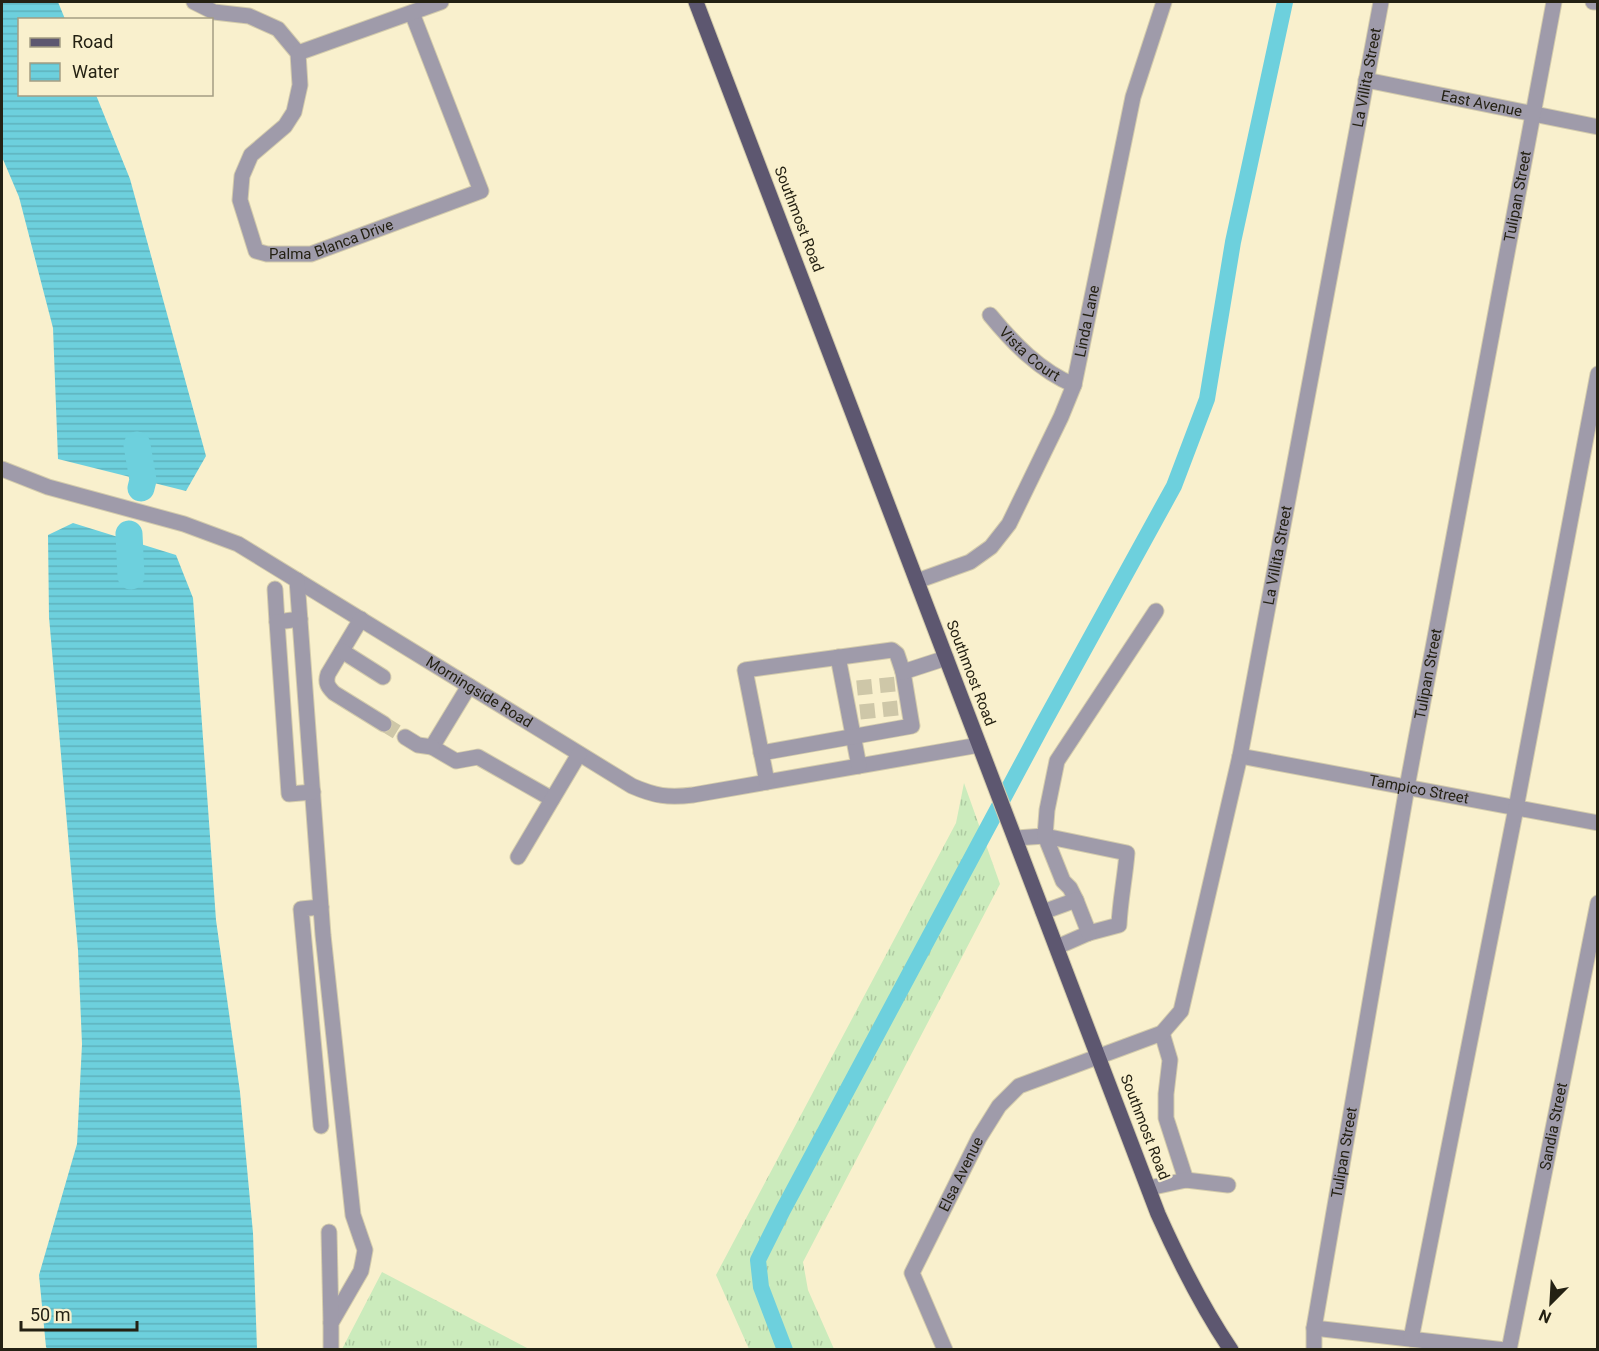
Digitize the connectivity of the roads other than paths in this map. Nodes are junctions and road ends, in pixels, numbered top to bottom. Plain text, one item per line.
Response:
1 (194, 2) edge
2 (441, 2) edge
3 (696, 2) edge
4 (1164, 2) edge
5 (1381, 2) edge
6 (1554, 2) edge
7 (412, 13) junction
8 (298, 53) junction
9 (1366, 80) junction
10 (1531, 115) junction
11 (1598, 127) edge
12 (990, 315) dead end
13 (1598, 374) edge
14 (1074, 385) junction
15 (2, 469) edge
16 (297, 580) junction
17 (917, 581) junction
18 (275, 590) dead end
19 (1156, 611) dead end
20 (300, 619) junction
21 (361, 619) junction
22 (277, 622) junction
23 (342, 651) junction
24 (838, 657) junction
25 (946, 658) junction
26 (383, 676) dead end
27 (902, 680) junction
28 (469, 686) junction
29 (384, 724) tunnel mouth
30 (854, 736) junction
31 (405, 737) tunnel mouth
32 (979, 746) junction
33 (432, 747) junction
34 (761, 753) junction
35 (579, 754) junction
36 (1240, 756) junction
37 (859, 766) junction
38 (766, 782) junction
39 (1407, 787) junction
40 (313, 792) junction
41 (552, 799) junction
42 (1516, 808) junction
43 (1598, 823) edge
44 (1045, 837) junction
45 (1015, 838) junction
46 (518, 856) dead end
47 (1076, 900) junction
48 (1598, 903) edge
49 (321, 907) junction
50 (1043, 912) junction
51 (1089, 933) junction
52 (1057, 947) junction
53 (1162, 1033) junction
54 (1098, 1056) junction
55 (341, 1102) junction
56 (319, 1105) junction
57 (321, 1126) dead end
58 (1186, 1180) junction
59 (1228, 1185) dead end
60 (1149, 1188) junction
61 (329, 1232) dead end
62 (331, 1323) junction
63 (1314, 1328) junction
64 (1384, 1336) junction
65 (1411, 1339) junction
66 (331, 1350) edge
67 (945, 1350) edge
68 (1231, 1350) edge
69 (1314, 1350) edge
70 (1396, 1350) edge
71 (1507, 1350) edge

1 - 8 street
2 - 7 street
3 - 17 main road, Southmost Road
4 - 14 street, Linda Lane
5 - 9 street, La Villita Street
6 - 10 street, Tulipan Street
7 - 8 street
7 - 8 street, Palma Blanca Drive
9 - 10 street, East Avenue
9 - 36 street, La Villita Street
10 - 11 street, East Avenue
10 - 39 street, Tulipan Street
12 - 14 street, Vista Court
13 - 42 street
14 - 17 street, Linda Lane
15 - 16 street, Morningside Road
16 - 20 street
16 - 21 street, Morningside Road
17 - 25 main road, Southmost Road
18 - 22 street
19 - 44 street
20 - 22 street
20 - 40 street
21 - 23 street
21 - 28 street, Morningside Road
22 - 40 street
23 - 26 street
23 - 29 street
24 - 27 street
24 - 30 street
24 - 34 street
25 - 27 street
25 - 32 main road, Southmost Road
27 - 30 street
28 - 33 street
28 - 35 street, Morningside Road
30 - 34 street
30 - 37 street
31 - 33 street
32 - 37 street, Morningside Road
32 - 45 main road, Southmost Road
33 - 41 street
34 - 38 street
35 - 38 street, Morningside Road
35 - 41 street
36 - 39 street, Tampico Street
36 - 53 street, La Villita Street
37 - 38 street, Morningside Road
39 - 42 street, Tampico Street
39 - 63 street, Tulipan Street
40 - 49 street
41 - 46 street
42 - 43 street, Tampico Street
42 - 65 street
44 - 45 street
44 - 47 street
44 - 51 street
45 - 50 main road, Southmost Road
47 - 50 street
47 - 51 street
48 - 71 street, Sandia Street
49 - 55 street
49 - 56 street
50 - 52 main road, Southmost Road
51 - 52 street
52 - 54 main road, Southmost Road
53 - 54 street
53 - 58 street
54 - 60 main road, Southmost Road
54 - 67 street, Elsa Avenue
55 - 56 street
55 - 62 street
56 - 57 street
58 - 59 street
58 - 60 street
60 - 68 main road, Southmost Road
61 - 62 street
62 - 66 street
63 - 64 street
63 - 69 street, Tulipan Street
64 - 65 street
64 - 70 street
65 - 71 street

